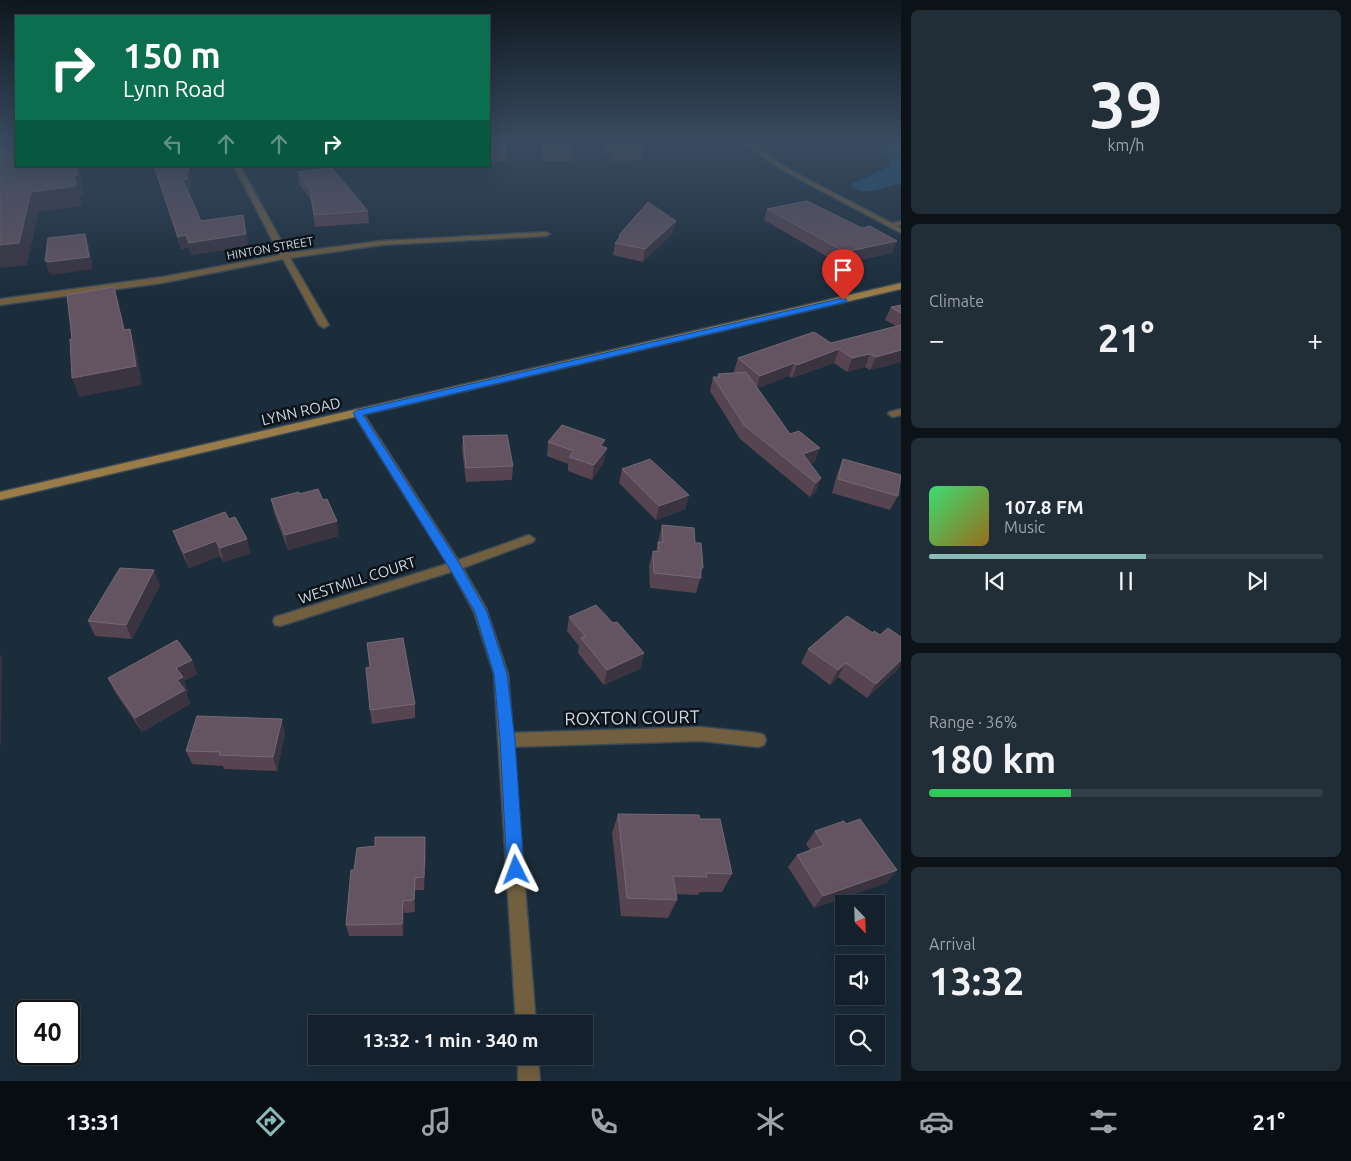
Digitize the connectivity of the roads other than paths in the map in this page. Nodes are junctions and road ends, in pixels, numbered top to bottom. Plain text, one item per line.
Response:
1 (251, 192) edge
2 (829, 192) edge
3 (901, 223) edge
4 (890, 225) junction
5 (901, 231) edge
6 (546, 234) dead end
7 (285, 256) junction
8 (901, 286) edge
9 (0, 302) edge
10 (324, 325) dead end
11 (358, 413) junction
12 (0, 496) edge
13 (529, 540) dead end
14 (455, 566) junction
15 (280, 621) dead end
16 (508, 740) junction
17 (758, 740) dead end
18 (525, 1015) edge
19 (528, 1065) edge
20 (529, 1081) edge

1 - 7 street
2 - 4 street
3 - 4 street
4 - 5 street
6 - 7 street, HINTON STREET
7 - 9 street, HINTON STREET
7 - 10 street
8 - 11 main road, LYNN ROAD
11 - 12 main road, LYNN ROAD
11 - 14 street
13 - 14 street, WESTMILL COURT
14 - 15 street, WESTMILL COURT
14 - 16 street
16 - 17 street, ROXTON COURT
16 - 18 street
19 - 20 street

